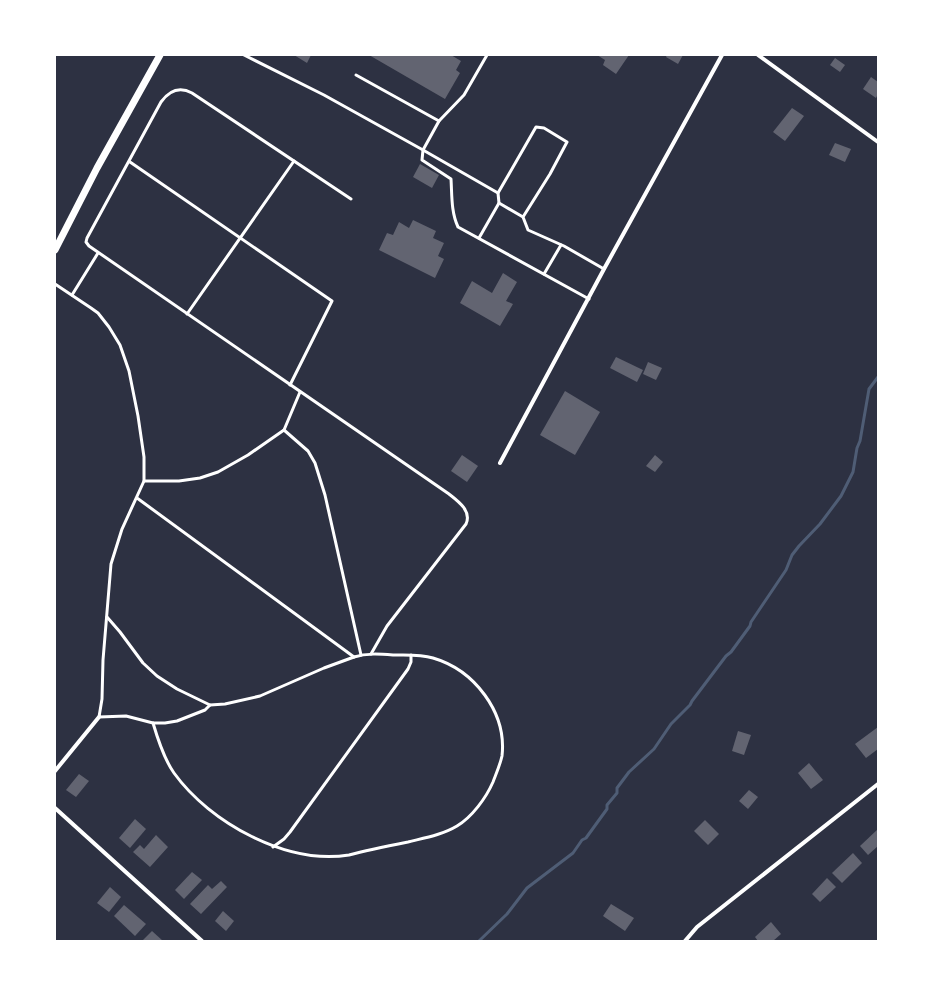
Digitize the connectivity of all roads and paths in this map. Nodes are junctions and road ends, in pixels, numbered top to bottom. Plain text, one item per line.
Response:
1 (160, 55) edge
2 (244, 55) edge
3 (487, 55) edge
4 (722, 55) edge
5 (758, 55) edge
6 (356, 75) dead end
7 (439, 121) junction
8 (878, 142) edge
9 (423, 150) junction
10 (294, 161) junction
11 (130, 162) junction
12 (498, 193) junction
13 (351, 199) dead end
14 (499, 202) junction
15 (523, 217) junction
16 (480, 238) junction
17 (240, 239) junction
18 (561, 245) junction
19 (55, 250) edge
20 (98, 253) junction
21 (604, 269) junction
22 (544, 274) junction
23 (55, 284) edge
24 (72, 295) junction
25 (589, 299) junction
26 (187, 314) junction
27 (290, 385) junction
28 (300, 392) junction
29 (284, 430) junction
30 (500, 463) dead end
31 (144, 481) junction
32 (137, 498) junction
33 (107, 617) junction
34 (371, 654) junction
35 (361, 655) junction
36 (411, 655) junction
37 (354, 657) junction
38 (210, 705) junction
39 (99, 718) junction
40 (153, 723) junction
41 (55, 771) edge
42 (878, 784) edge
43 (55, 808) edge
44 (273, 846) junction
45 (202, 941) edge
46 (685, 941) edge

1 - 19 street
2 - 9 lane
3 - 7 lane
4 - 21 street
5 - 8 street
6 - 7 lane
7 - 9 lane
9 - 12 lane
9 - 16 lane
10 - 11 lane
10 - 13 lane
10 - 17 lane
11 - 17 lane
11 - 20 lane
12 - 14 lane
12 - 15 lane
14 - 15 lane
14 - 16 lane
15 - 18 lane
16 - 22 lane
17 - 26 lane
17 - 27 lane
18 - 21 lane
18 - 22 lane
20 - 24 lane
20 - 26 lane
21 - 25 street
22 - 25 lane
23 - 24 lane
24 - 31 lane
25 - 30 street
26 - 27 lane
27 - 28 lane
28 - 29 lane
28 - 34 lane
29 - 31 lane
29 - 35 lane
31 - 32 lane
32 - 33 lane
32 - 37 lane
33 - 38 lane
33 - 39 lane
34 - 35 lane
34 - 36 lane
35 - 37 lane
36 - 44 lane
36 - 44 lane
37 - 38 lane
38 - 40 lane
39 - 40 lane
39 - 41 street
40 - 44 lane
42 - 46 street
43 - 45 street

